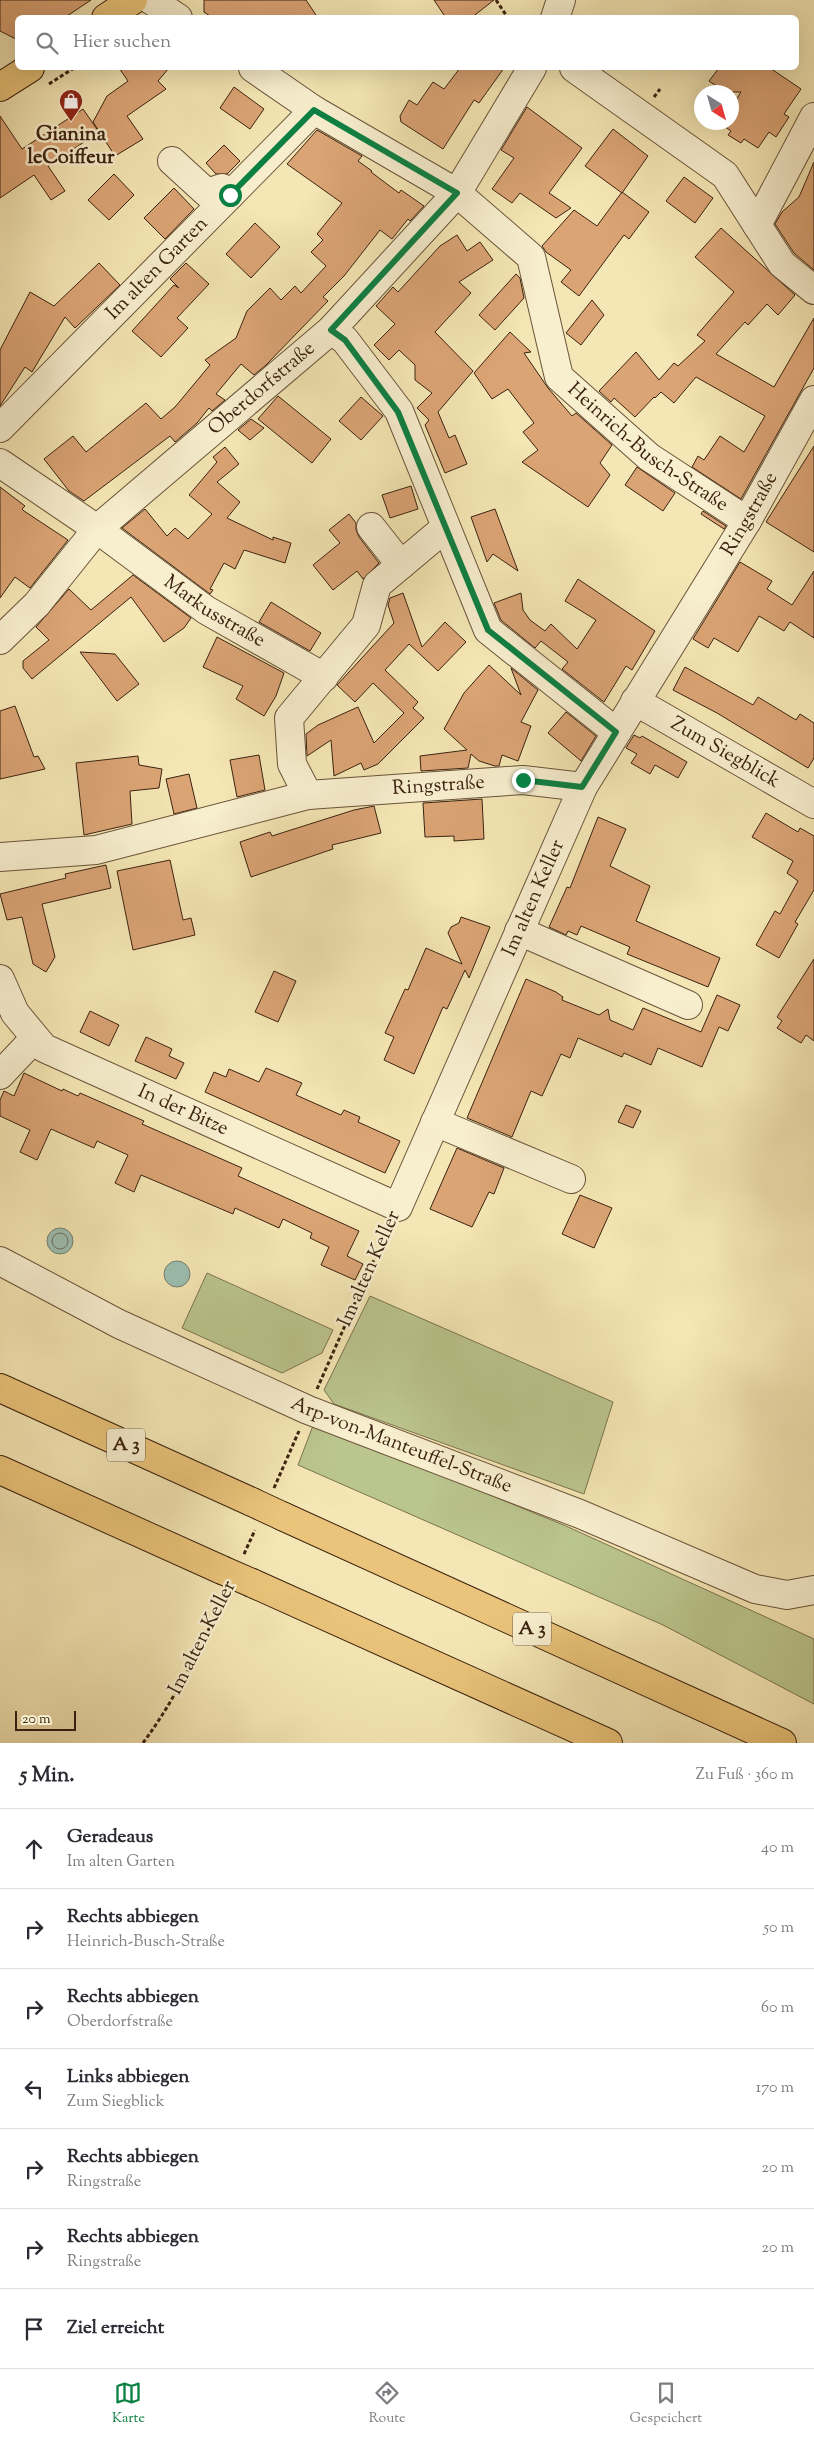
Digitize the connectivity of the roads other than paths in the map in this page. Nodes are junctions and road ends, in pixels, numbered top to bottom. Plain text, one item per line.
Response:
1 (133, 0) edge
2 (151, 0) edge
3 (561, 0) edge
4 (110, 15) edge
5 (174, 15) edge
6 (555, 15) edge
7 (27, 70) edge
8 (256, 70) edge
9 (531, 70) edge
10 (577, 70) edge
11 (0, 87) edge
12 (314, 110) junction
13 (814, 117) edge
14 (172, 161) dead end
15 (457, 193) junction
16 (230, 195) junction
17 (757, 225) junction
18 (814, 290) edge
19 (331, 330) junction
20 (814, 400) edge
21 (0, 428) edge
22 (0, 463) edge
23 (747, 521) junction
24 (371, 527) dead end
25 (445, 528) junction
26 (97, 529) junction
27 (401, 565) junction
28 (0, 640) edge
29 (324, 677) junction
30 (635, 701) junction
31 (616, 732) junction
32 (582, 787) junction
33 (308, 796) junction
34 (814, 804) edge
35 (0, 857) edge
36 (519, 931) junction
37 (0, 979) edge
38 (688, 1005) dead end
39 (35, 1038) junction
40 (0, 1075) edge
41 (435, 1122) junction
42 (571, 1179) dead end
43 (398, 1207) joint
44 (0, 1261) edge
45 (0, 1388) edge
46 (0, 1470) edge
47 (814, 1590) edge
48 (608, 1743) edge
49 (782, 1743) edge

1 - 4 main road
2 - 5 street
3 - 6 street
7 - 11 main road
8 - 12 street, Heinrich-Busch-Straße
9 - 15 street, Oberdorfstraße
10 - 17 street
12 - 15 street, Heinrich-Busch-Straße
12 - 16 street, Im alten Garten
13 - 17 street
14 - 16 street
15 - 19 street, Oberdorfstraße
15 - 23 street, Heinrich-Busch-Straße
16 - 21 street, Im alten Garten
17 - 18 street
19 - 25 street
19 - 26 street, Oberdorfstraße
20 - 23 street, Ringstraße
22 - 26 street, Markusstraße
23 - 30 street, Ringstraße
24 - 27 street
25 - 27 street
25 - 31 street
26 - 28 street, Oberdorfstraße
26 - 29 street, Markusstraße
27 - 29 street
29 - 33 street
30 - 31 street, Ringstraße
30 - 34 street, Zum Siegblick
31 - 32 street, Ringstraße
32 - 33 street, Ringstraße
32 - 36 street, Im alten Keller
33 - 35 street, Ringstraße
36 - 38 street
36 - 41 street, Im alten Keller
37 - 39 street, In der Bitze
39 - 40 street
39 - 43 street, In der Bitze
41 - 42 street
41 - 43 street, Im alten Keller
44 - 47 street, Arp-von-Manteuffel-Straße
45 - 49 main road, A 3, bridge
46 - 48 main road

